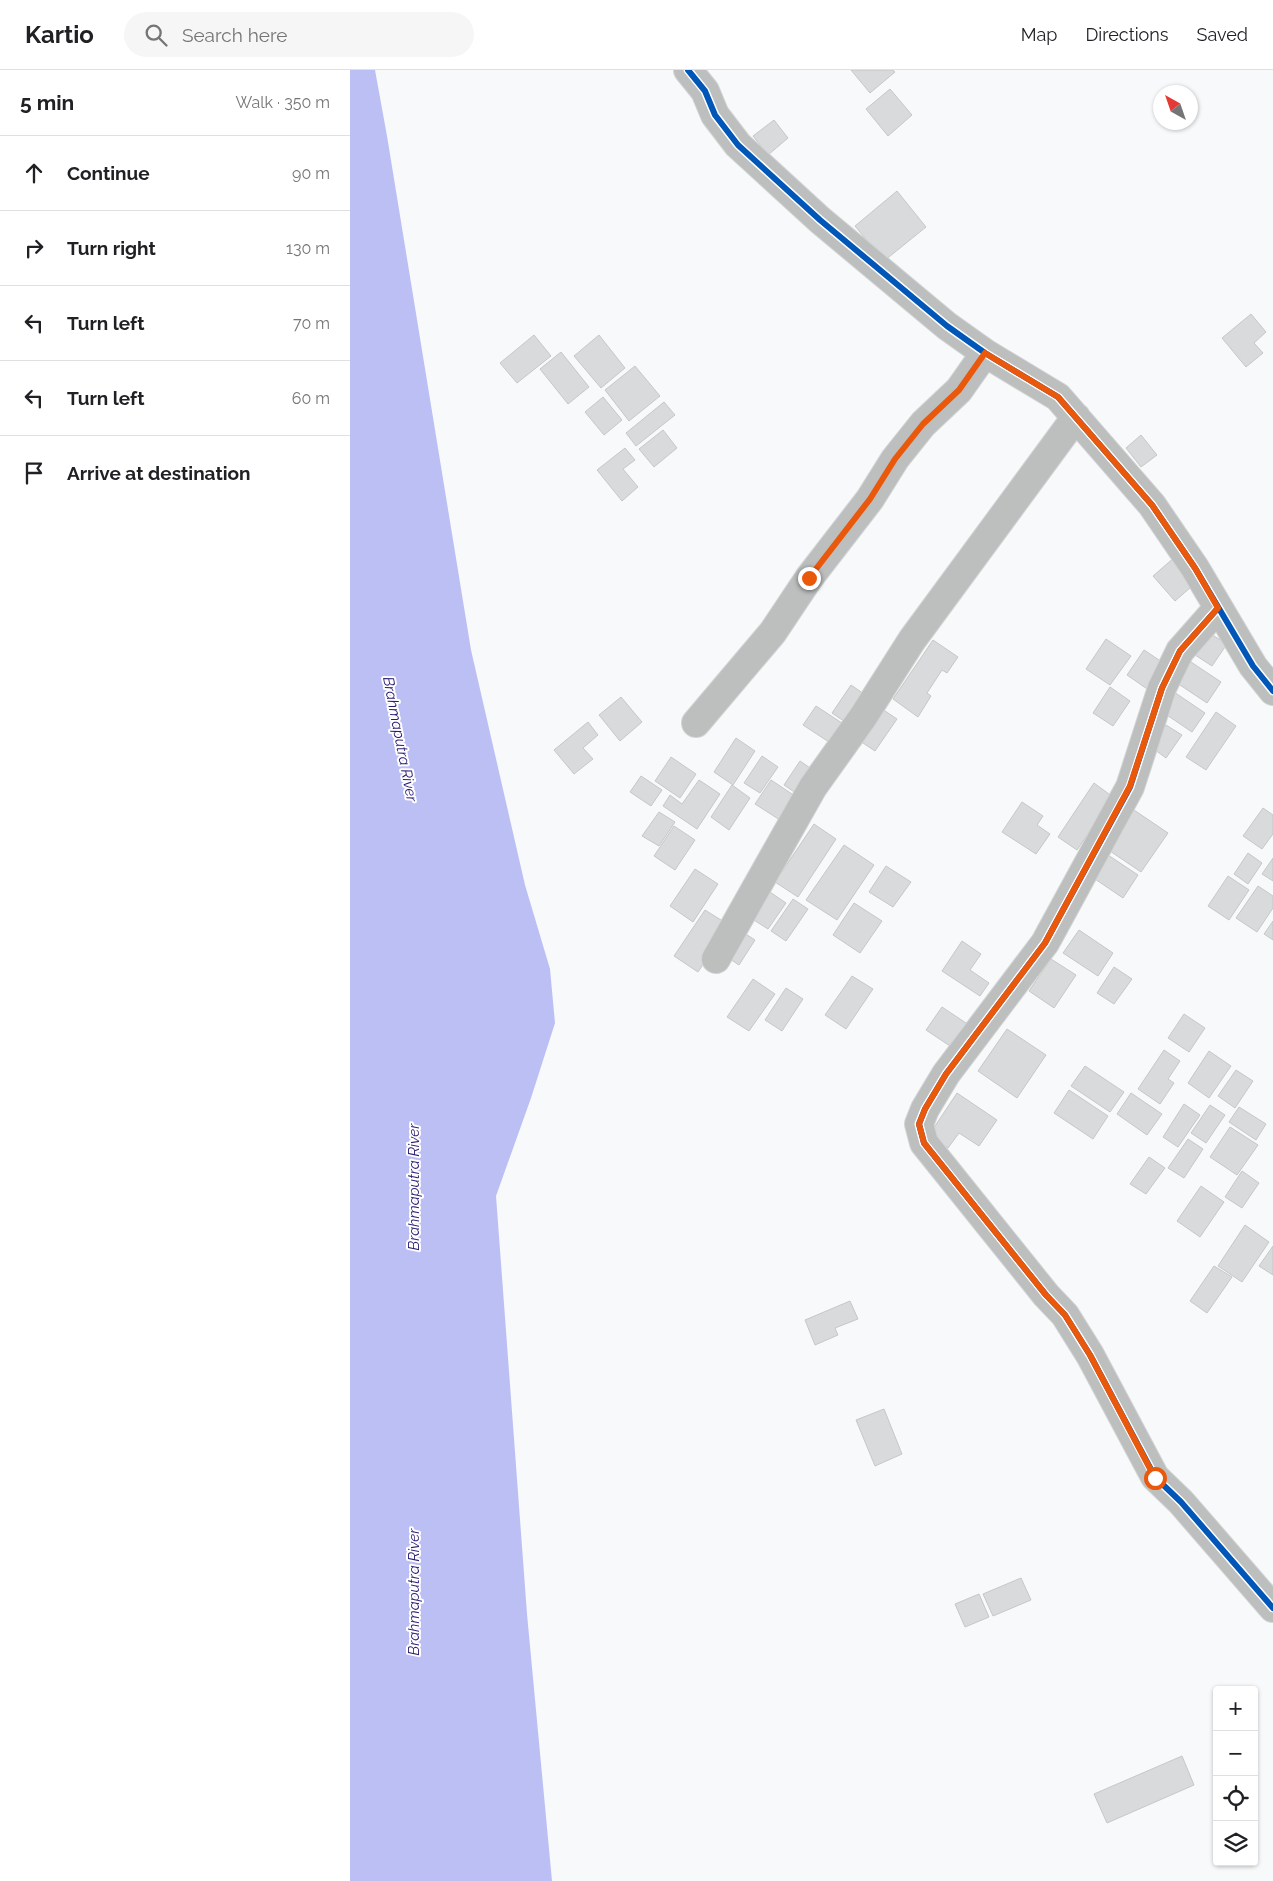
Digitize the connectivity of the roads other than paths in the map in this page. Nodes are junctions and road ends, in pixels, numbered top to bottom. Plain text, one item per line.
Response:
1 (688, 70) edge
2 (985, 353) junction
3 (1076, 417) junction
4 (1218, 608) junction
5 (1273, 691) edge
6 (696, 723) dead end
7 (716, 959) dead end
8 (1273, 1608) edge

1 - 2 street
2 - 3 street
2 - 6 street
3 - 4 street
3 - 7 street
4 - 5 street
4 - 8 street

